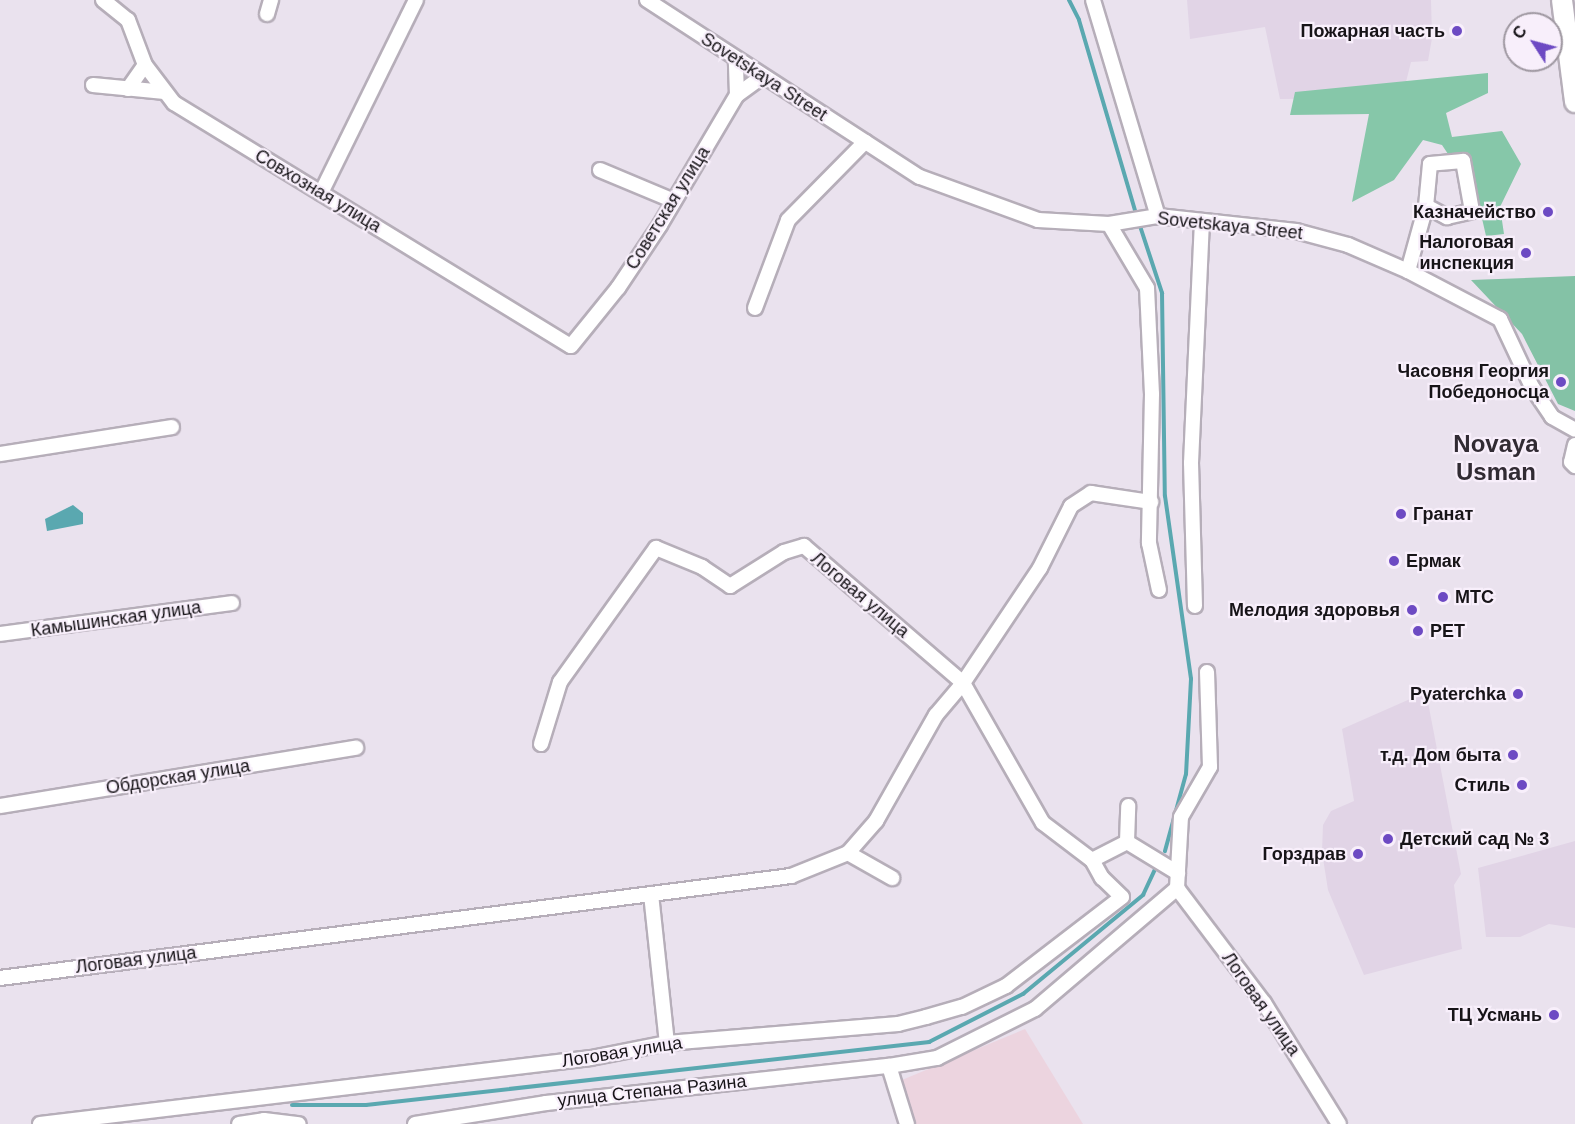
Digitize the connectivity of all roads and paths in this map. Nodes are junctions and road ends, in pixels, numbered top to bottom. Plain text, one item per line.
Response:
1 (103, 0) edge
2 (272, 0) edge
3 (416, 0) edge
4 (647, 0) edge
5 (1093, 0) edge
6 (1562, 0) edge
7 (267, 14) dead end
8 (736, 59) junction
9 (145, 65) junction
10 (762, 77) junction
11 (93, 85) dead end
12 (128, 89) junction
13 (165, 92) junction
14 (737, 95) junction
15 (1575, 102) edge
16 (865, 142) junction
17 (600, 170) dead end
18 (321, 193) junction
19 (674, 201) junction
20 (1426, 206) junction
21 (1158, 216) junction
22 (1202, 221) junction
23 (1109, 224) junction
24 (1408, 271) junction
25 (755, 308) dead end
26 (571, 346) joint
27 (172, 427) dead end
28 (1575, 430) edge
29 (1575, 445) edge
30 (0, 454) edge
31 (1573, 464) edge
32 (1151, 502) junction
33 (1159, 590) dead end
34 (232, 603) dead end
35 (1195, 606) dead end
36 (0, 634) edge
37 (1207, 672) dead end
38 (963, 683) junction
39 (541, 744) dead end
40 (356, 748) dead end
41 (0, 806) edge
42 (1128, 806) dead end
43 (1127, 842) junction
44 (848, 853) junction
45 (1092, 860) junction
46 (1178, 873) junction
47 (892, 878) dead end
48 (1176, 888) junction
49 (651, 894) junction
50 (0, 978) edge
51 (667, 1043) junction
52 (889, 1066) junction
53 (40, 1124) edge
54 (238, 1124) edge
55 (299, 1124) edge
56 (415, 1124) edge
57 (907, 1124) edge
58 (1339, 1124) edge

1 - 9 street, Совхозная улица
2 - 7 street
3 - 18 street
4 - 8 street, Sovetskaya Street
5 - 21 street
6 - 15 main road
8 - 10 street, Sovetskaya Street
8 - 14 street
9 - 12 street
9 - 13 street, Совхозная улица
10 - 14 street
10 - 16 street, Sovetskaya Street
11 - 12 street
12 - 13 street
13 - 18 street, Совхозная улица
14 - 19 street, Советская улица
16 - 23 street, Sovetskaya Street
16 - 25 street
17 - 19 street
18 - 26 street, Совхозная улица
19 - 26 street, Советская улица
20 - 20 street
20 - 24 street
21 - 22 street, Sovetskaya Street
21 - 23 street, Sovetskaya Street
22 - 24 street, Sovetskaya Street
22 - 35 street
23 - 32 street
24 - 28 street, Sovetskaya Street
27 - 30 street
29 - 31 street
32 - 33 street
32 - 38 street, Логовая улица
34 - 36 street, Камышинская улица
37 - 46 street
38 - 39 street, Логовая улица
38 - 44 street, Логовая улица
38 - 45 street, Логовая улица
40 - 41 street, Обдорская улица
42 - 43 street
43 - 45 street
43 - 46 street
44 - 47 street
44 - 49 street, Логовая улица
45 - 51 street, Логовая улица
46 - 48 street
48 - 52 street, улица Степана Разина
48 - 58 street, Логовая улица
49 - 50 street, Логовая улица
49 - 51 street
51 - 53 street, Логовая улица
52 - 56 street, улица Степана Разина
52 - 57 street
54 - 55 street

